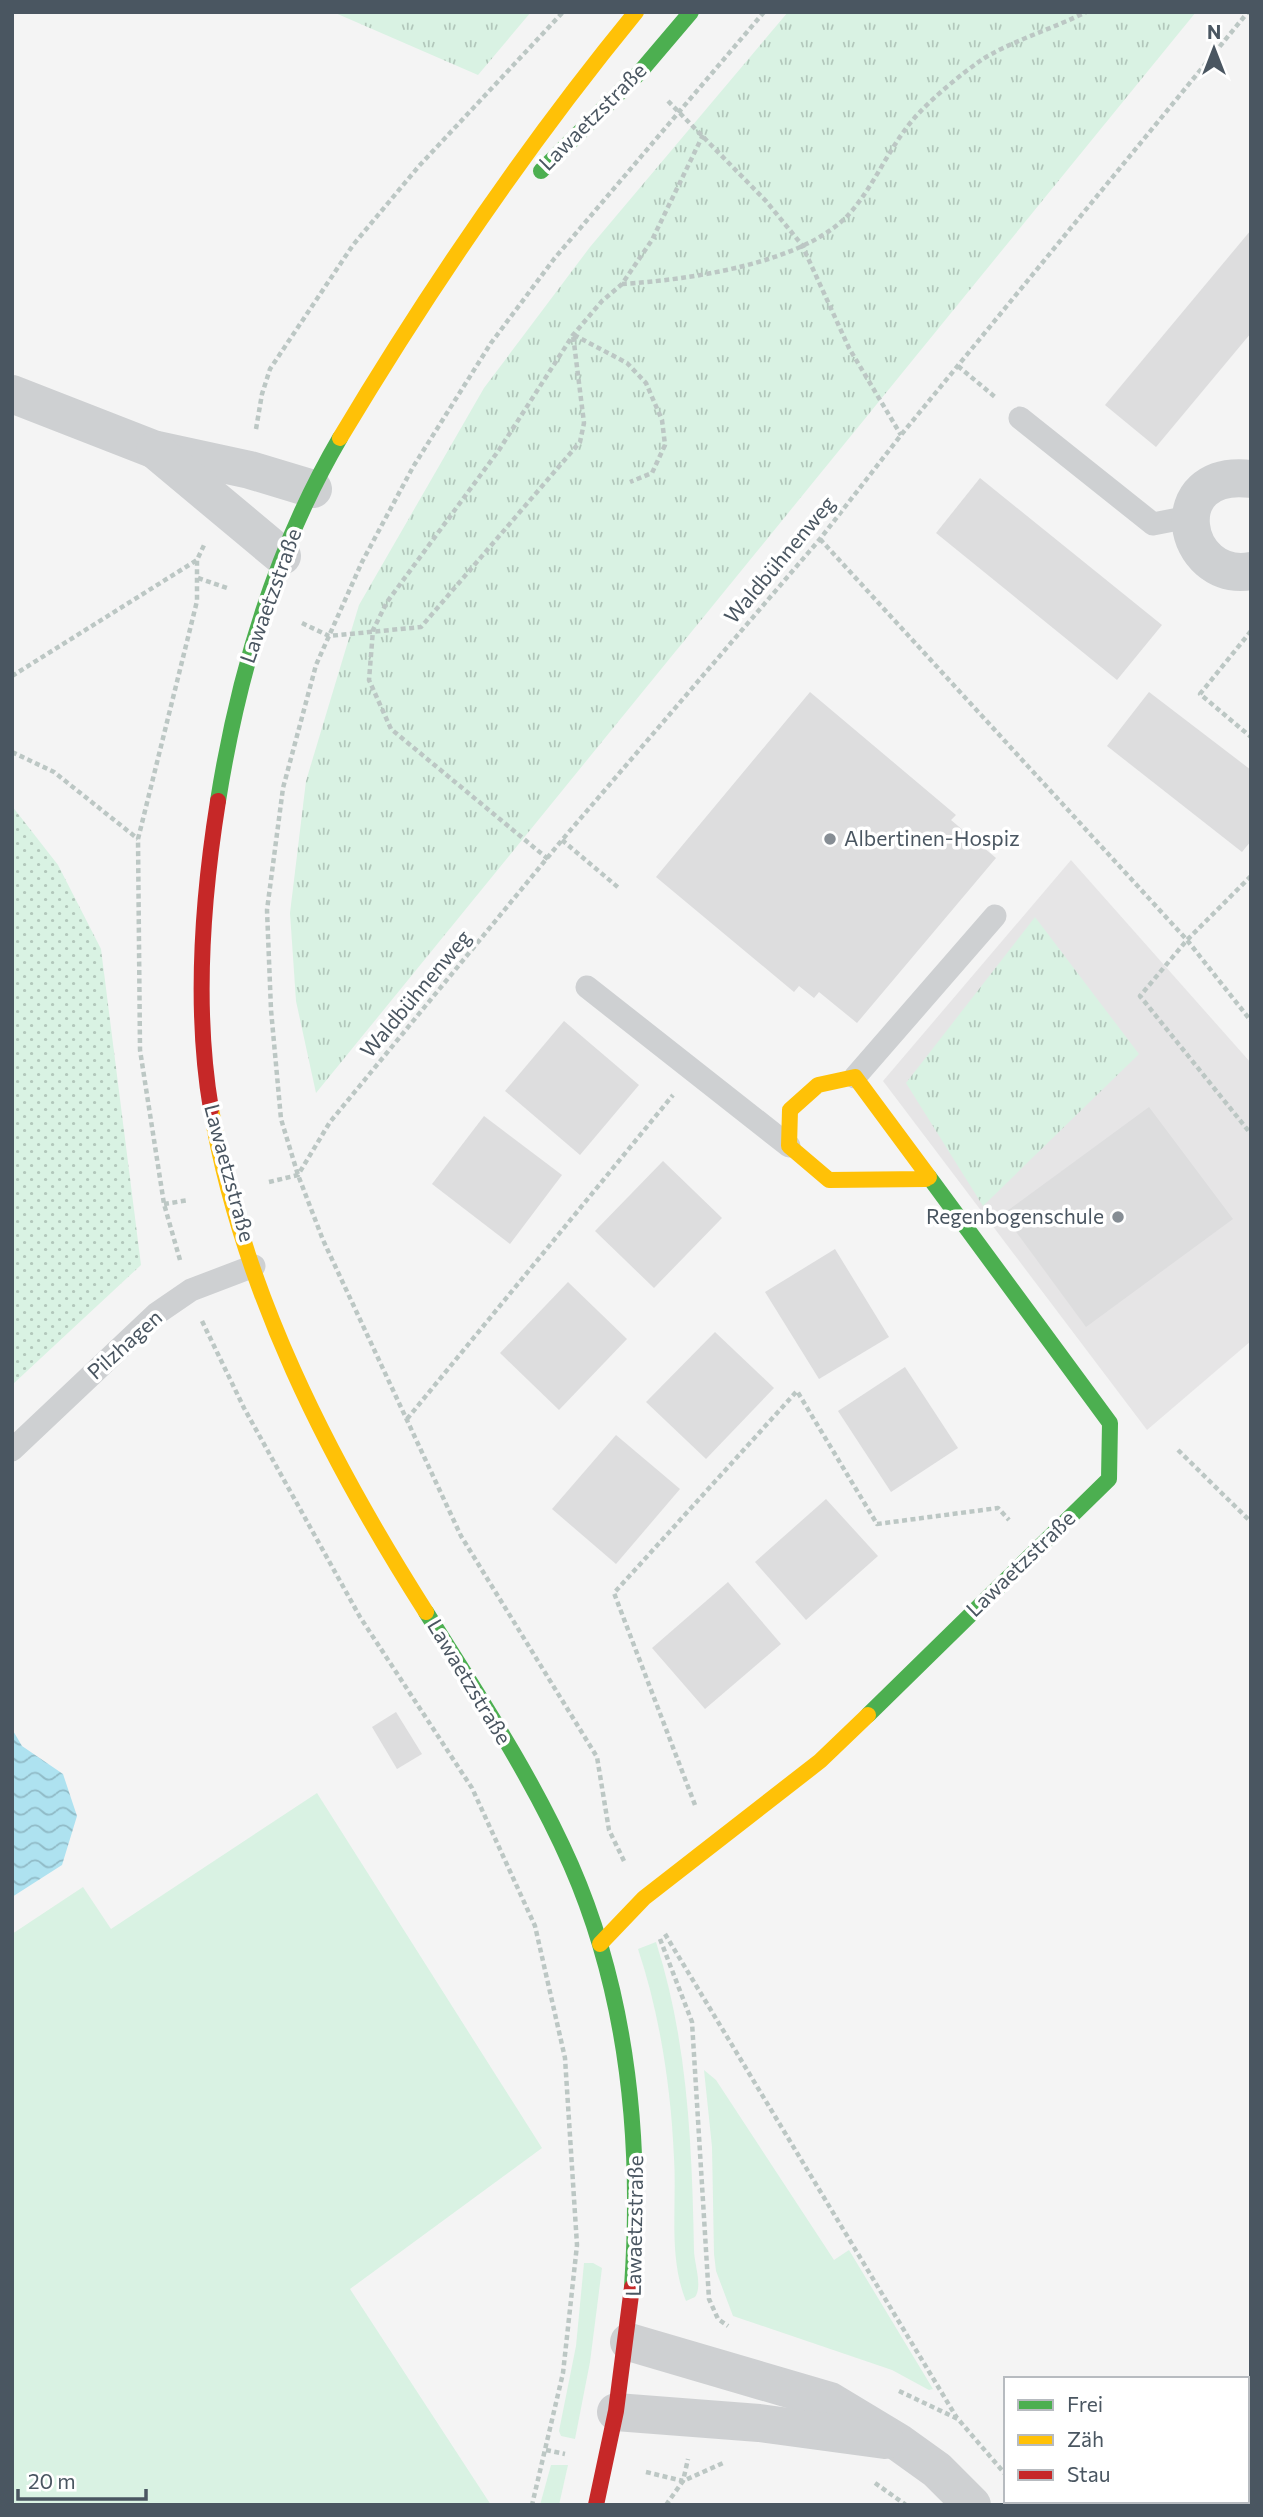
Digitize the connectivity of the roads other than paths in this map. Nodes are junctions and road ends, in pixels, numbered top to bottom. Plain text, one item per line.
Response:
1 (636, 12) edge
2 (691, 12) edge
3 (463, 249) junction
4 (12, 394) edge
5 (1020, 418) road end
6 (153, 449) junction
7 (1251, 479) edge
8 (313, 489) junction
9 (1189, 517) junction
10 (282, 556) junction
11 (1251, 571) edge
12 (995, 916) dead end
13 (587, 987) dead end
14 (855, 1077) junction
15 (789, 1146) junction
16 (926, 1178) junction
17 (254, 1266) junction
18 (12, 1450) edge
19 (600, 1944) junction
20 (629, 2342) junction
21 (617, 2412) junction
22 (898, 2442) junction
23 (596, 2505) edge
24 (972, 2505) edge

1 - 3 street, Lawaetzstraße
2 - 3 street, Lawaetzstraße
3 - 8 street, Lawaetzstraße
4 - 6 street
5 - 9 lane
6 - 8 street
6 - 10 street
7 - 9 street
8 - 10 street, Lawaetzstraße
9 - 11 street
10 - 17 street, Lawaetzstraße
12 - 14 lane
13 - 15 lane
14 - 15 street
14 - 16 street, Lawaetzstraße
15 - 16 street
16 - 19 street, Lawaetzstraße
17 - 18 lane, Pilzhagen
17 - 19 street, Lawaetzstraße
19 - 20 street, Lawaetzstraße
20 - 21 street, Lawaetzstraße
20 - 22 street
21 - 22 street
21 - 23 street, Lawaetzstraße
22 - 24 street

